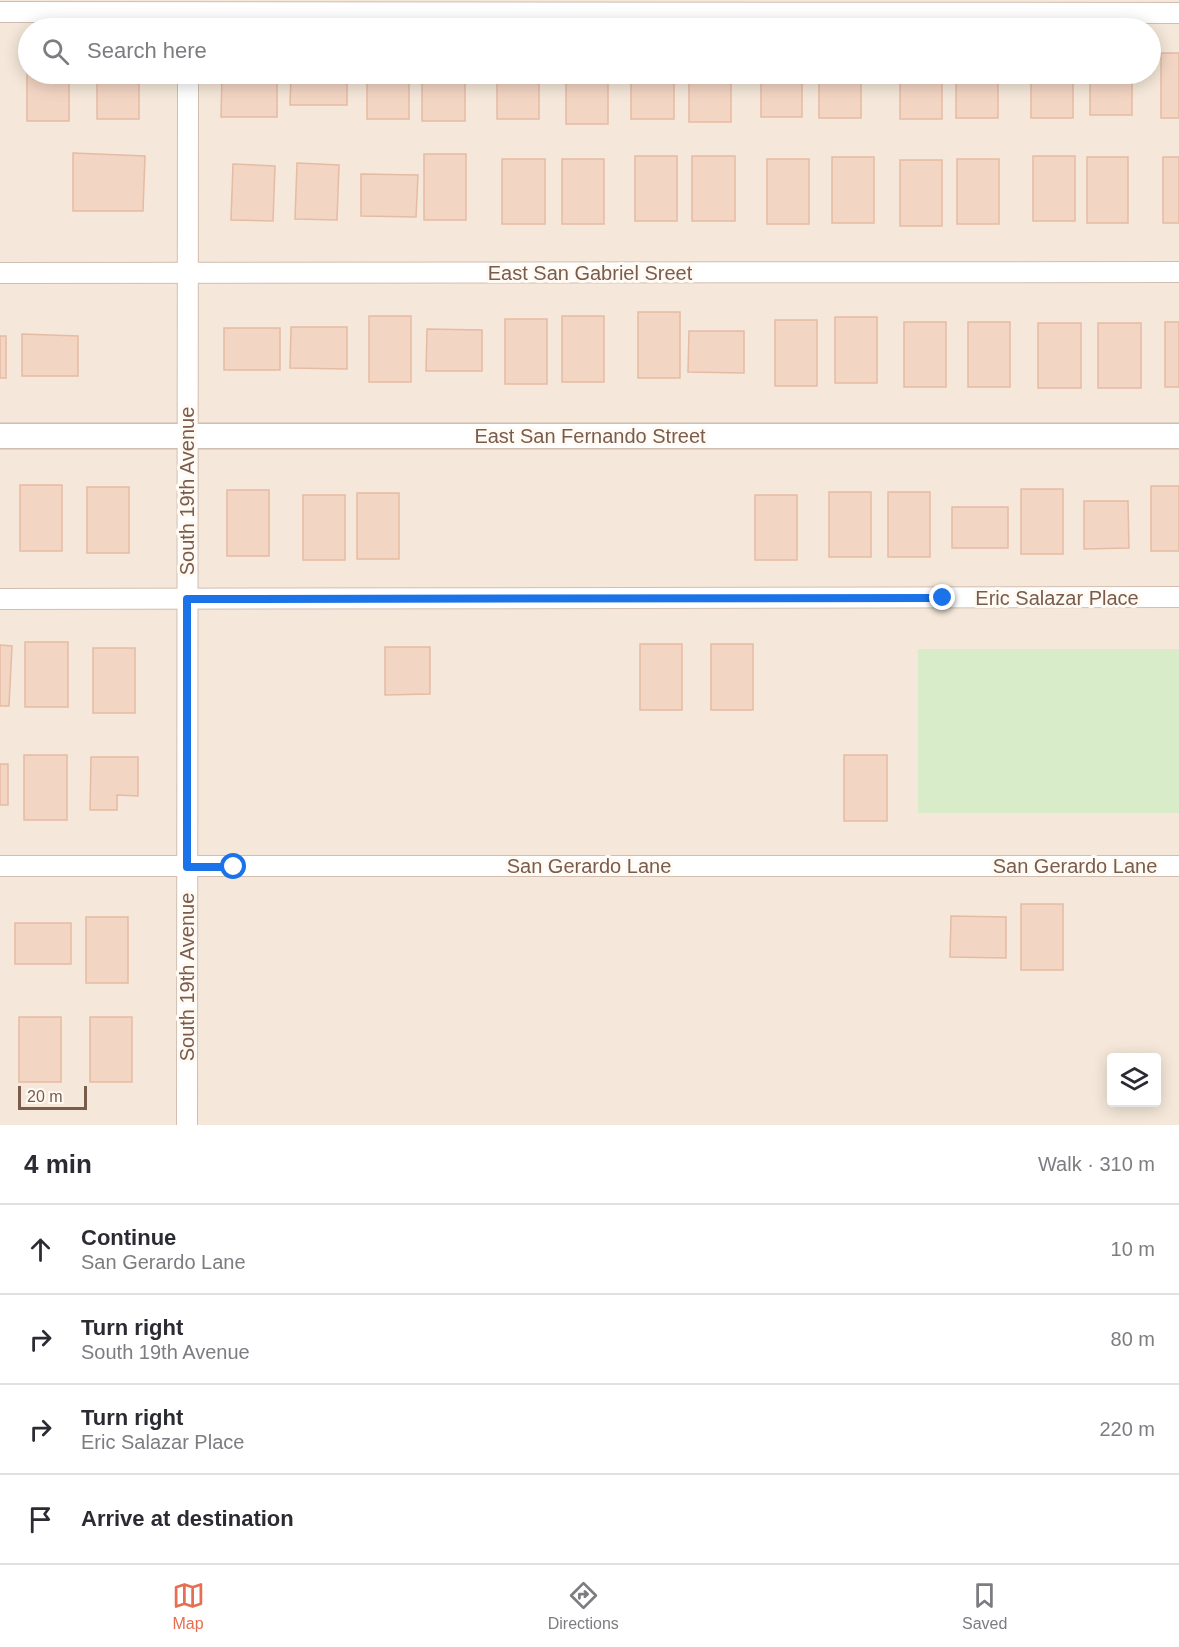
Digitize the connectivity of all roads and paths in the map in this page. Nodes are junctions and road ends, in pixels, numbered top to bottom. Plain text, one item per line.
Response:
1 (0, 12) edge
2 (1179, 13) edge
3 (188, 14) edge
4 (188, 84) edge
5 (1179, 272) edge
6 (0, 273) edge
7 (188, 273) junction
8 (0, 436) edge
9 (187, 436) junction
10 (1179, 436) edge
11 (1179, 597) edge
12 (0, 599) edge
13 (187, 599) junction
14 (0, 866) edge
15 (1179, 866) edge
16 (187, 867) junction
17 (186, 1125) edge

1 - 3 street
2 - 3 street
4 - 7 street, South 19th Avenue
5 - 7 street, East San Gabriel Sreet
6 - 7 street, East San Gabriel Sreet
7 - 9 street, South 19th Avenue
8 - 9 street, East San Fernando Street
9 - 10 street, East San Fernando Street
9 - 13 street, South 19th Avenue
11 - 13 street, Eric Salazar Place
12 - 13 street, Eric Salazar Place
13 - 16 street, South 19th Avenue
14 - 16 street, San Gerardo Lane
15 - 16 street, San Gerardo Lane
16 - 17 street, South 19th Avenue

